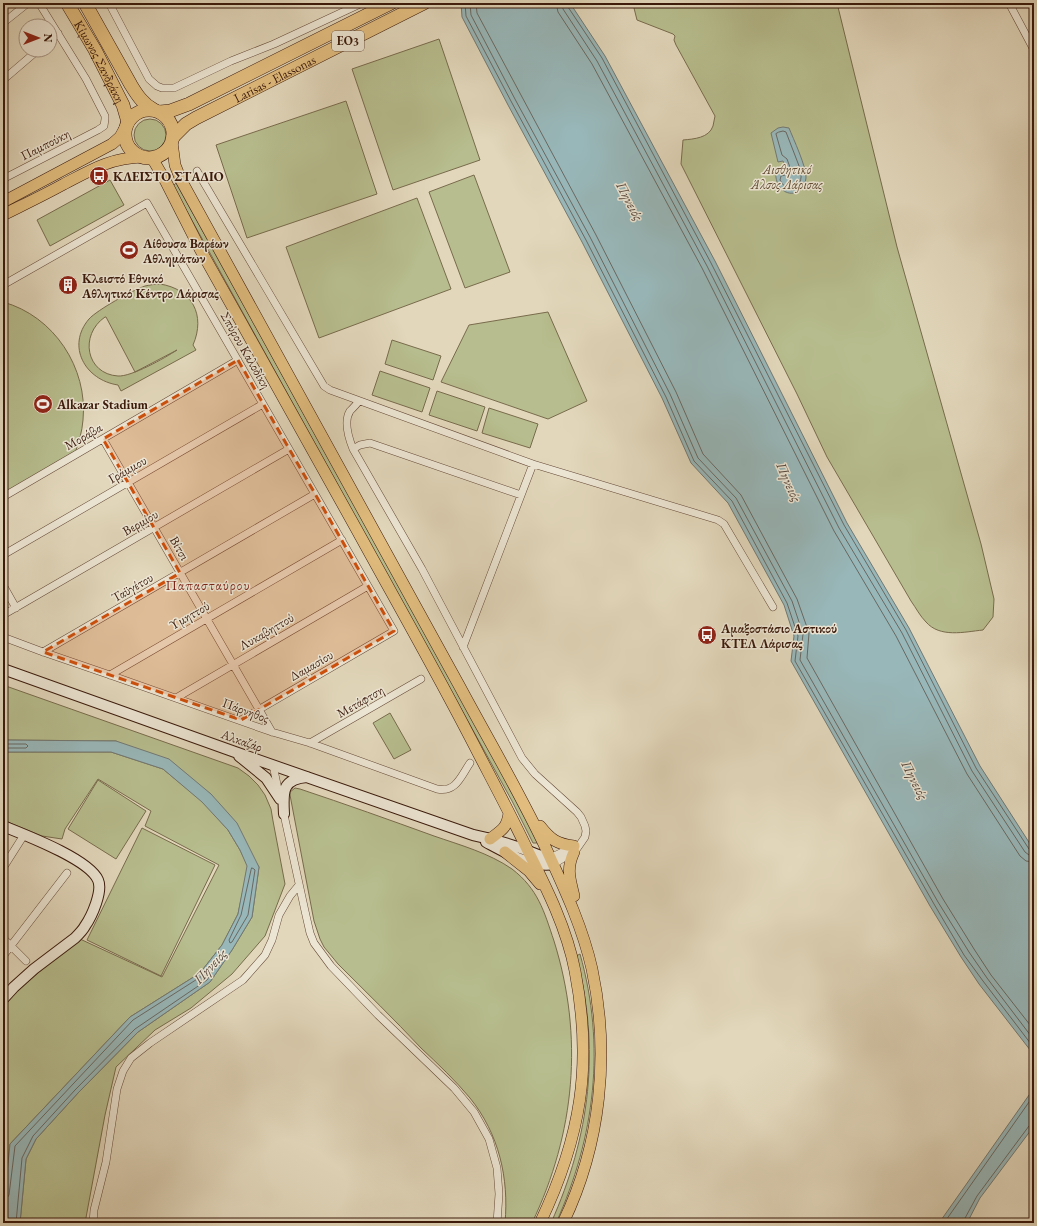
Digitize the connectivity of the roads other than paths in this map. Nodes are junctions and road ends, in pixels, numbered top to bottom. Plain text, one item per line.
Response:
1 (28, 3) edge
2 (39, 3) edge
3 (67, 3) edge
4 (85, 3) edge
5 (109, 3) edge
6 (362, 3) edge
7 (391, 3) edge
8 (1009, 3) edge
9 (413, 6) edge
10 (48, 18) edge
11 (3, 23) edge
12 (58, 33) edge
13 (1034, 50) edge
14 (29, 58) edge
15 (3, 80) edge
16 (157, 111) junction
17 (127, 124) junction
18 (173, 140) junction
19 (147, 157) junction
20 (197, 171) dead end
21 (3, 179) edge
22 (3, 202) edge
23 (3, 216) edge
24 (3, 285) edge
25 (238, 360) junction
26 (359, 401) junction
27 (263, 404) junction
28 (103, 438) junction
29 (289, 449) junction
30 (353, 449) junction
31 (533, 464) junction
32 (128, 482) junction
33 (315, 494) junction
34 (521, 495) junction
35 (3, 497) edge
36 (154, 527) junction
37 (342, 540) junction
38 (3, 555) edge
39 (180, 572) junction
40 (3, 585) edge
41 (368, 586) junction
42 (773, 607) dead end
43 (16, 608) junction
44 (3, 615) edge
45 (207, 618) junction
46 (394, 631) joint
47 (3, 637) edge
48 (463, 647) junction
49 (43, 652) junction
50 (233, 664) junction
51 (3, 669) edge
52 (110, 675) junction
53 (421, 678) dead end
54 (176, 698) junction
55 (259, 709) junction
56 (241, 720) junction
57 (272, 732) junction
58 (310, 744) junction
59 (235, 752) junction
60 (470, 763) dead end
61 (273, 765) junction
62 (309, 777) junction
63 (280, 799) junction
64 (526, 809) junction
65 (509, 813) junction
66 (284, 814) junction
67 (3, 826) edge
68 (24, 835) junction
69 (473, 835) junction
70 (490, 838) junction
71 (574, 849) junction
72 (529, 851) junction
73 (505, 852) junction
74 (552, 861) junction
75 (535, 863) junction
76 (3, 868) edge
77 (66, 873) dead end
78 (299, 885) junction
79 (553, 903) junction
80 (575, 915) junction
81 (3, 938) edge
82 (11, 946) junction
83 (3, 956) edge
84 (26, 961) dead end
85 (3, 999) edge
86 (93, 1223) edge
87 (497, 1223) edge
88 (540, 1223) edge
89 (563, 1223) edge

1 - 11 street
2 - 10 street
3 - 17 highway, Κίμωνος Σανδράκη
4 - 16 highway, Κίμωνος Σανδράκη
5 - 6 street
7 - 16 highway, Larisas - Elassonas / ΕΟ3
8 - 13 street
9 - 18 highway, Larisas - Elassonas / ΕΟ3
12 - 21 street, Παμπούκη
14 - 15 street
16 - 17 highway, ΕΟ3
16 - 18 highway
17 - 19 highway
17 - 22 main road, ΕΟ3
18 - 19 highway, ΕΟ3
18 - 64 main road
19 - 23 main road, ΕΟ3
19 - 65 main road
20 - 26 street
24 - 25 street, Σπύρου Καλοδίκη
25 - 27 street, Σπύρου Καλοδίκη
25 - 28 street, Μοράβα
26 - 30 street
26 - 31 street
27 - 29 street, Σπύρου Καλοδίκη
27 - 32 street, Γράμμου
28 - 32 street, Βίτσι
28 - 35 street, Μοράβα
29 - 33 street, Σπύρου Καλοδίκη
29 - 36 street, Βερμίου
30 - 34 street
30 - 48 street
31 - 34 street
31 - 42 street
32 - 36 street, Βίτσι
32 - 38 street, Γράμμου
33 - 37 street, Σπύρου Καλοδίκη
33 - 39 street, Ταϋγέτου
34 - 48 street
36 - 39 street, Βίτσι
36 - 43 street, Βερμίου
37 - 41 street, Σπύρου Καλοδίκη
37 - 45 street, Υμηττού
39 - 45 street, Βίτσι
39 - 49 street, Ταϋγέτου
40 - 43 street
41 - 46 street, Σπύρου Καλοδίκη
41 - 50 street, Λυκαβηττού
43 - 44 street, Βερμίου
45 - 50 street, Βίτσι
45 - 52 street, Υμηττού
46 - 55 street, Δαμασίου
47 - 49 street, Πάρνηθος
48 - 71 street
49 - 52 street, Πάρνηθος
50 - 54 street, Λυκαβηττού
50 - 55 street, Βίτσι
51 - 59 street, Αλκαζάρ
52 - 54 street, Πάρνηθος
53 - 58 street, Μετάφτση
54 - 56 street, Πάρνηθος
55 - 56 street, Δαμασίου
55 - 57 street, Βίτσι
56 - 57 street, Πάρνηθος
57 - 58 street, Πάρνηθος
58 - 60 street, Πάρνηθος
59 - 61 street, Αλκαζάρ
59 - 63 street
61 - 62 street, Αλκαζάρ
61 - 63 street
62 - 66 street
62 - 69 street, Αλκαζάρ
63 - 66 street
64 - 71 main road
64 - 74 main road
65 - 70 main road
65 - 72 main road
66 - 78 street
67 - 68 street
68 - 76 street
68 - 85 street
69 - 70 street, Αλκαζάρ
69 - 73 street, Αλκαζάρ
70 - 72 street, Αλκαζάρ
71 - 74 street
71 - 80 main road
72 - 74 street, Αλκαζάρ
72 - 75 main road
73 - 75 street, Αλκαζάρ
73 - 79 main road
74 - 75 street, Αλκαζάρ
74 - 80 main road
75 - 79 main road
77 - 82 street
78 - 86 street
78 - 87 street
79 - 88 main road
80 - 89 main road
81 - 82 street
82 - 83 street
82 - 84 street

